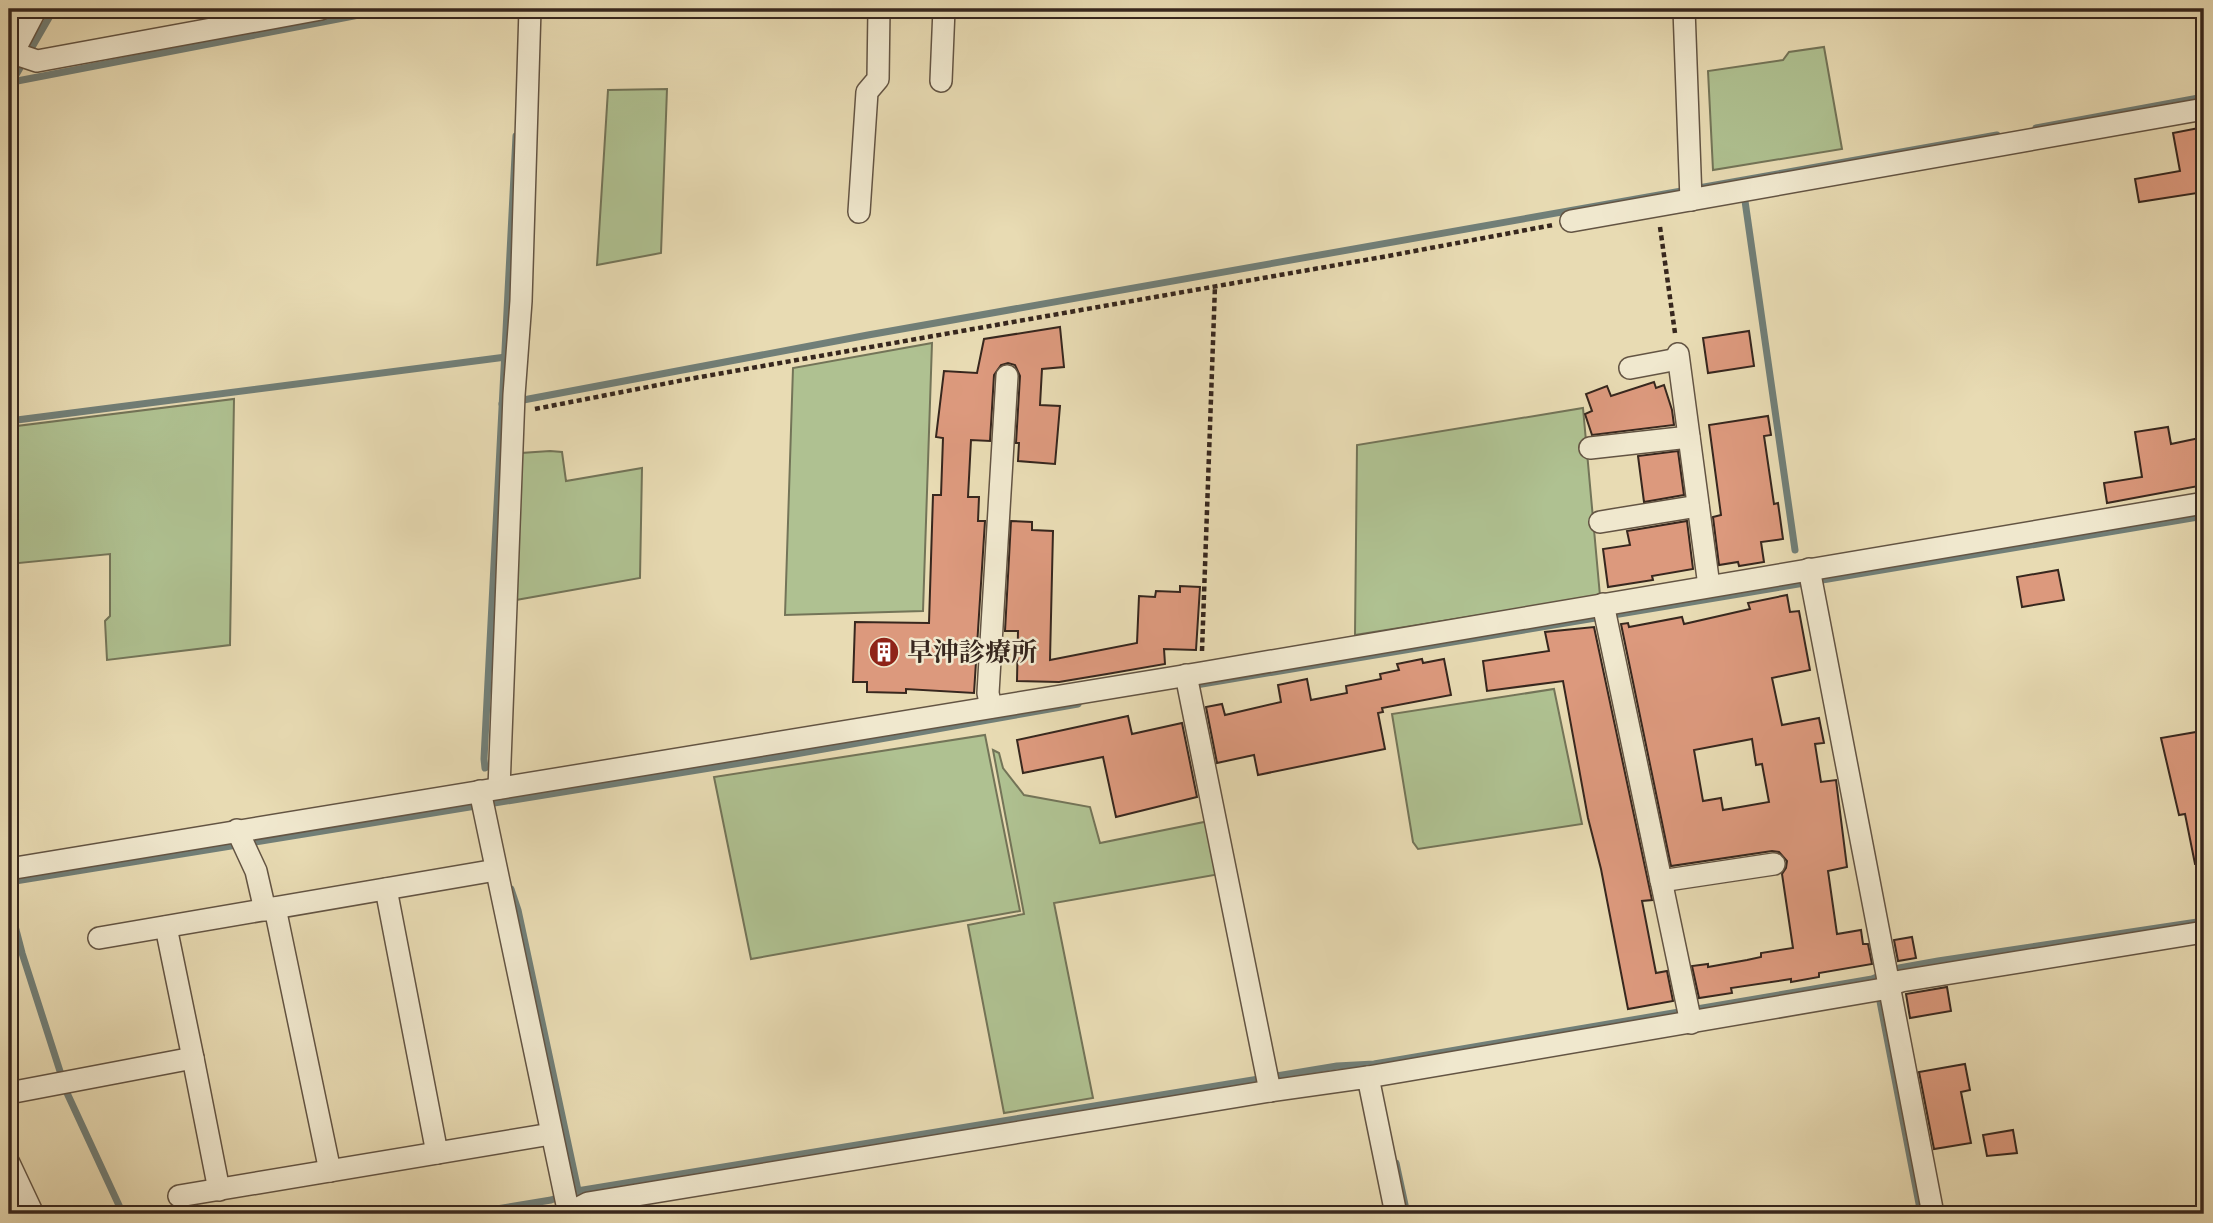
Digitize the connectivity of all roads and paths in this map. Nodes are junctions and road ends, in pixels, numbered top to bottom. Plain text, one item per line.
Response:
1 (36, 9) edge
2 (321, 9) edge
3 (530, 9) edge
4 (879, 9) edge
5 (944, 9) edge
6 (1684, 9) edge
7 (18, 57) edge
8 (941, 81) dead end
9 (2204, 109) edge
10 (1691, 192) junction
11 (1657, 206) junction
12 (859, 212) dead end
13 (1571, 221) joint
14 (1215, 286) junction
15 (1678, 356) junction
16 (1630, 368) dead end
17 (1007, 376) dead end
18 (514, 406) junction
19 (1689, 437) junction
20 (1590, 448) dead end
21 (2204, 503) edge
22 (1698, 506) junction
23 (1601, 522) dead end
24 (1811, 579) junction
25 (1709, 586) junction
26 (1604, 612) junction
27 (1191, 680) junction
28 (991, 707) junction
29 (486, 797) junction
30 (237, 830) junction
31 (1774, 864) dead end
32 (10, 869) edge
33 (496, 870) junction
34 (1661, 881) junction
35 (386, 889) junction
36 (270, 909) junction
37 (166, 927) junction
38 (2204, 932) edge
39 (99, 938) dead end
40 (1884, 983) junction
41 (1690, 1015) junction
42 (193, 1058) junction
43 (1368, 1077) junction
44 (1268, 1082) junction
45 (9, 1093) edge
46 (551, 1134) junction
47 (436, 1153) junction
48 (9, 1163) edge
49 (330, 1171) junction
50 (219, 1190) junction
51 (179, 1196) dead end
52 (571, 1205) edge
53 (33, 1214) edge
54 (1396, 1214) edge
55 (1933, 1214) edge

1 - 7 street
2 - 7 street
3 - 18 street
4 - 12 street
5 - 8 street
6 - 10 street
9 - 10 street
10 - 11 street
11 - 13 street
11 - 15 path
13 - 14 path
14 - 18 path
14 - 27 path
15 - 16 street
15 - 19 street
17 - 28 street
18 - 29 street
19 - 20 street
19 - 22 street
21 - 24 street
22 - 23 street
22 - 25 street
24 - 25 street
24 - 40 street
25 - 26 street
26 - 27 street
26 - 34 street
27 - 28 street
27 - 44 street
28 - 29 street
29 - 30 street
29 - 33 street
30 - 32 street
30 - 36 street
31 - 34 street
33 - 35 street
33 - 46 street
34 - 41 street
35 - 36 street
35 - 47 street
36 - 37 street
36 - 49 street
37 - 39 street
37 - 42 street
38 - 40 street
40 - 41 street
40 - 55 street
41 - 43 street
42 - 45 street
42 - 50 street
43 - 44 street
43 - 54 street
44 - 52 street
46 - 47 street
46 - 52 street
47 - 49 street
48 - 53 street
49 - 50 street
50 - 51 street

